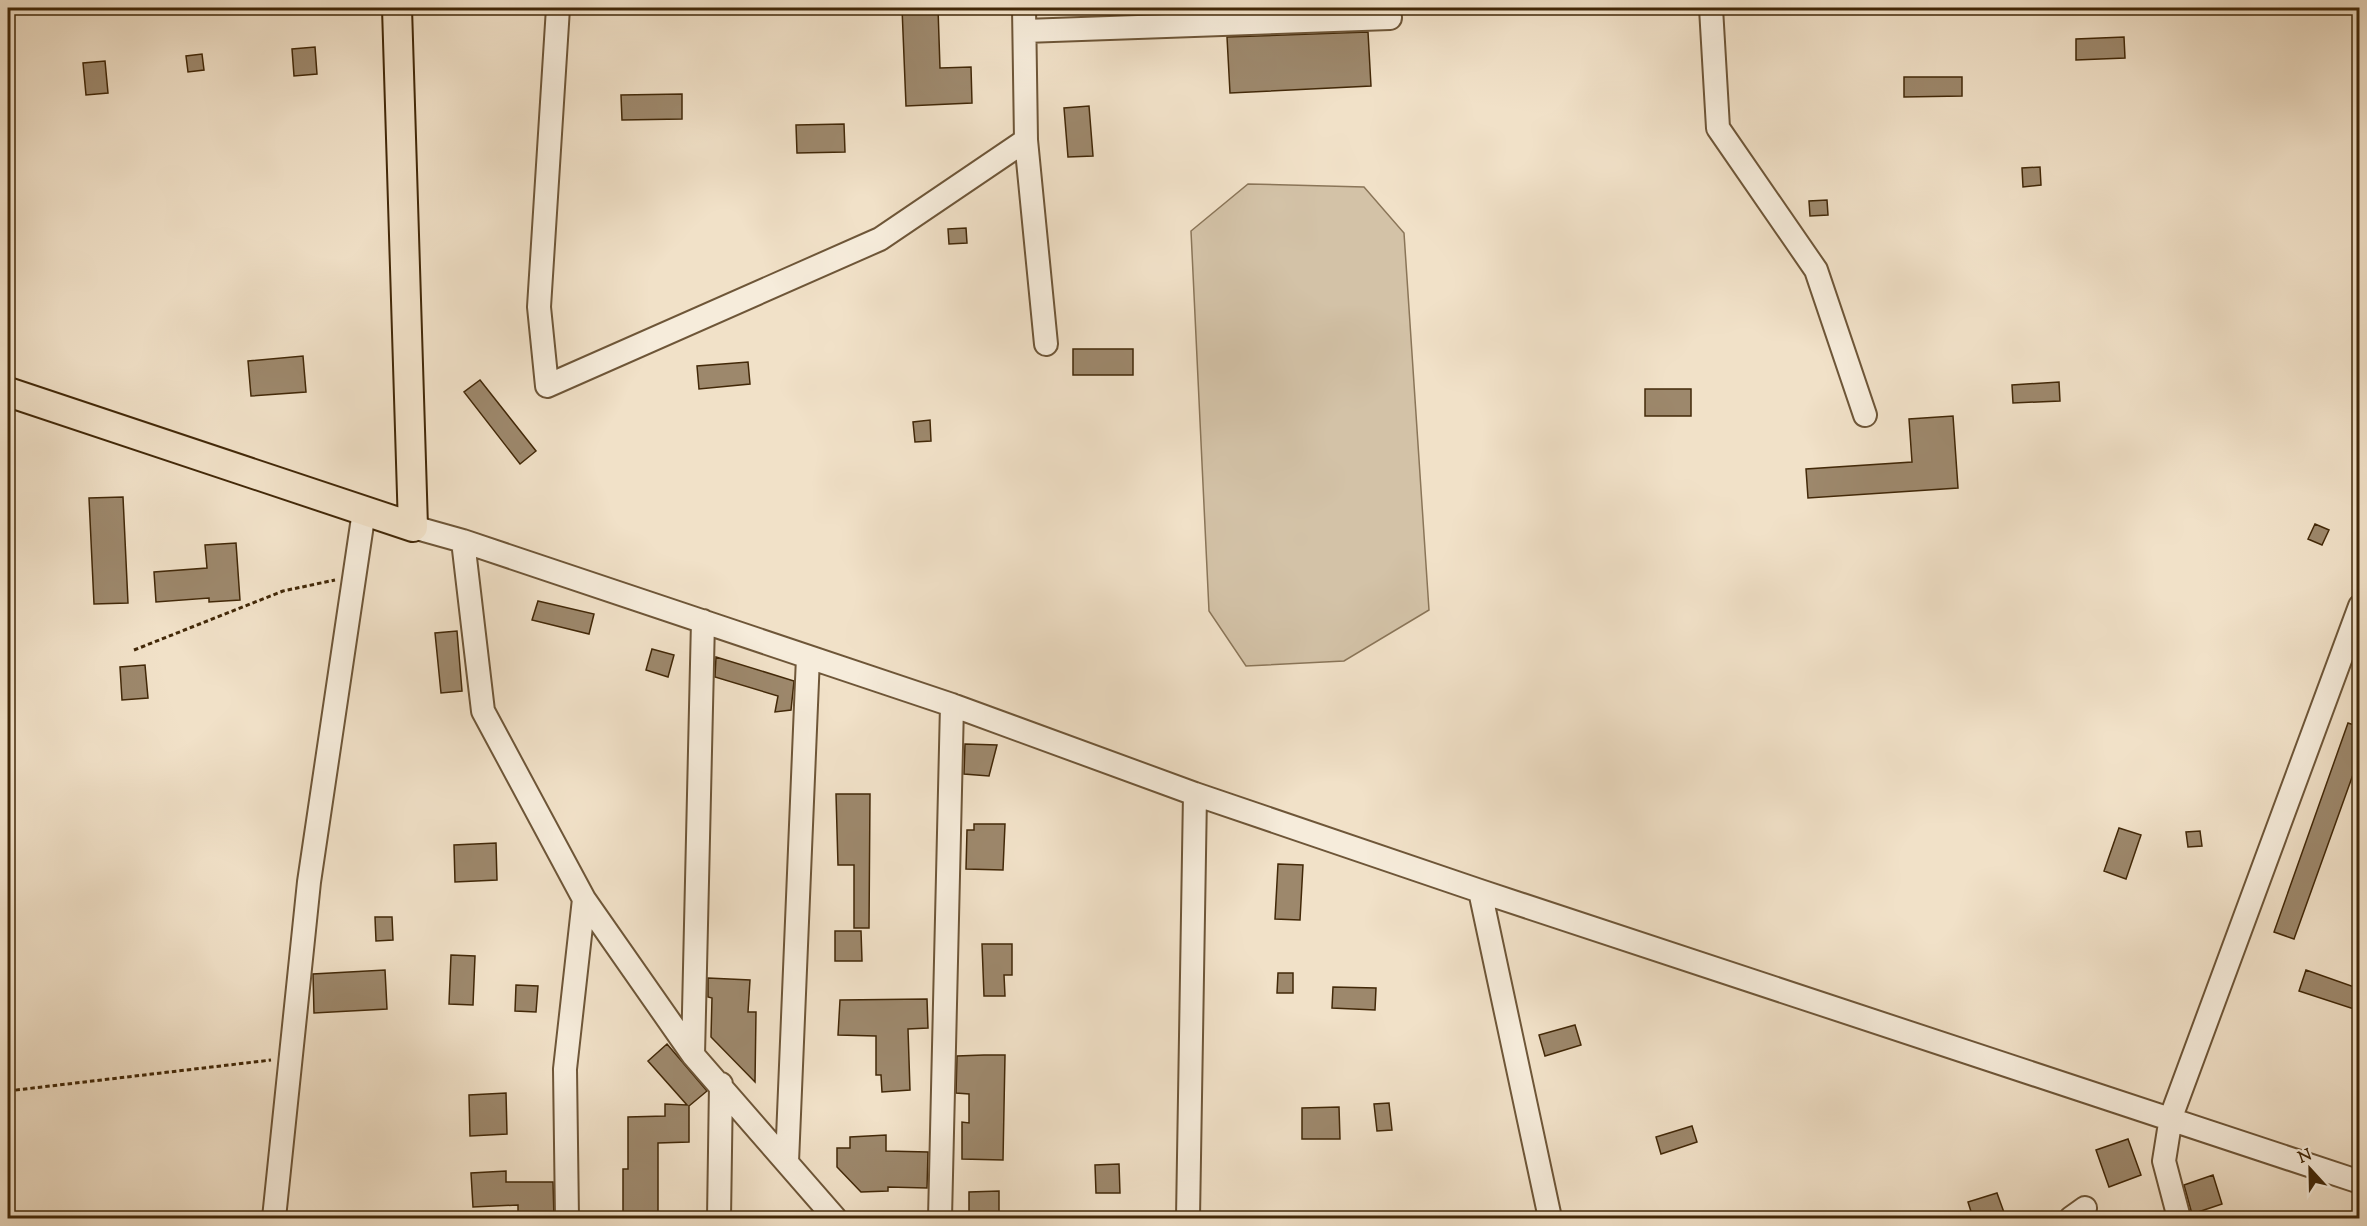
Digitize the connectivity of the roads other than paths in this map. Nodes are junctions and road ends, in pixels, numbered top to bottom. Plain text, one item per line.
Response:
1 (397, 8) edge
2 (558, 8) edge
3 (1024, 8) edge
4 (1389, 8) edge
5 (1711, 8) edge
6 (1025, 31) junction
7 (1026, 140) junction
8 (1046, 344) dead end
9 (8, 392) edge
10 (1865, 415) dead end
11 (364, 511) junction
12 (413, 527) junction
13 (463, 541) junction
14 (2360, 606) edge
15 (703, 621) junction
16 (808, 657) junction
17 (952, 705) junction
18 (1195, 794) junction
19 (1480, 891) junction
20 (584, 899) junction
21 (693, 1055) junction
22 (721, 1084) junction
23 (2171, 1117) junction
24 (787, 1162) junction
25 (2360, 1182) edge
26 (274, 1218) edge
27 (567, 1218) edge
28 (719, 1218) edge
29 (835, 1218) edge
30 (940, 1218) edge
31 (1188, 1218) edge
32 (1550, 1218) edge
33 (2179, 1218) edge

1 - 12 main road
2 - 7 street
3 - 6 street
4 - 6 street
5 - 10 street
6 - 7 street
7 - 8 street
9 - 11 main road
11 - 12 main road
11 - 26 street
12 - 13 street
13 - 15 street
13 - 20 street
14 - 23 street
15 - 16 street
15 - 21 street
16 - 17 street
16 - 24 street
17 - 18 street
17 - 30 street
18 - 19 street
18 - 31 street
19 - 23 street
19 - 32 street
20 - 21 street
20 - 27 street
21 - 22 street
22 - 24 street
22 - 28 street
23 - 25 street
23 - 33 street
24 - 29 street

